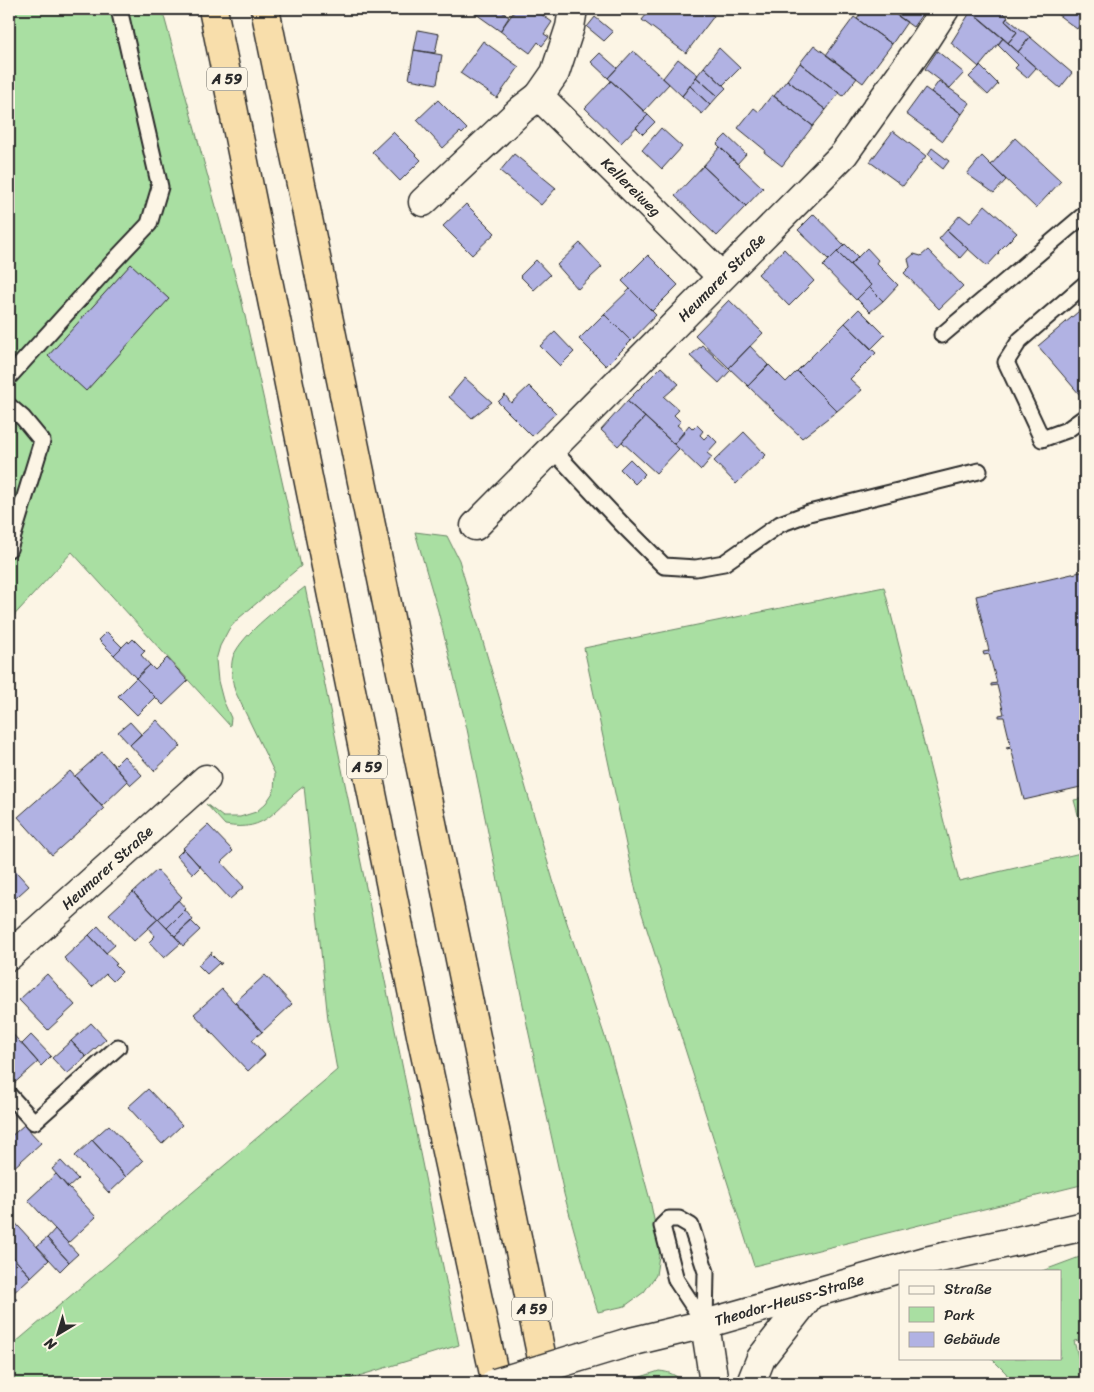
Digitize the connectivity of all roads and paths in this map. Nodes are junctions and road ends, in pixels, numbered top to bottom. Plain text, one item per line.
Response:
1 (119, 9) edge
2 (212, 9) edge
3 (265, 9) edge
4 (573, 9) edge
5 (945, 9) edge
6 (539, 96) junction
7 (423, 202) dead end
8 (1085, 214) edge
9 (721, 276) junction
10 (1085, 284) edge
11 (942, 335) dead end
12 (9, 377) edge
13 (9, 406) edge
14 (1085, 417) edge
15 (552, 449) junction
16 (979, 471) dead end
17 (475, 526) dead end
18 (9, 549) edge
19 (206, 779) dead end
20 (9, 956) edge
21 (118, 1047) dead end
22 (9, 1095) edge
23 (1085, 1226) edge
24 (811, 1294) junction
25 (704, 1324) junction
26 (495, 1383) edge
27 (547, 1383) edge
28 (714, 1383) edge
29 (751, 1383) edge

1 - 12 lane
2 - 26 highway, A 59
3 - 27 highway, A 59
4 - 6 street
5 - 9 street, Heumarer Straße
6 - 7 street
6 - 9 street, Kellereiweg
8 - 11 lane
9 - 15 street, Heumarer Straße
10 - 14 lane
13 - 18 lane
15 - 16 lane
15 - 17 street, Heumarer Straße
19 - 20 street, Heumarer Straße
21 - 22 lane
23 - 24 street, Theodor-Heuss-Straße
24 - 25 street, Theodor-Heuss-Straße
24 - 29 street
25 - 25 lane
25 - 26 street, Theodor-Heuss-Straße, bridge
25 - 28 street

